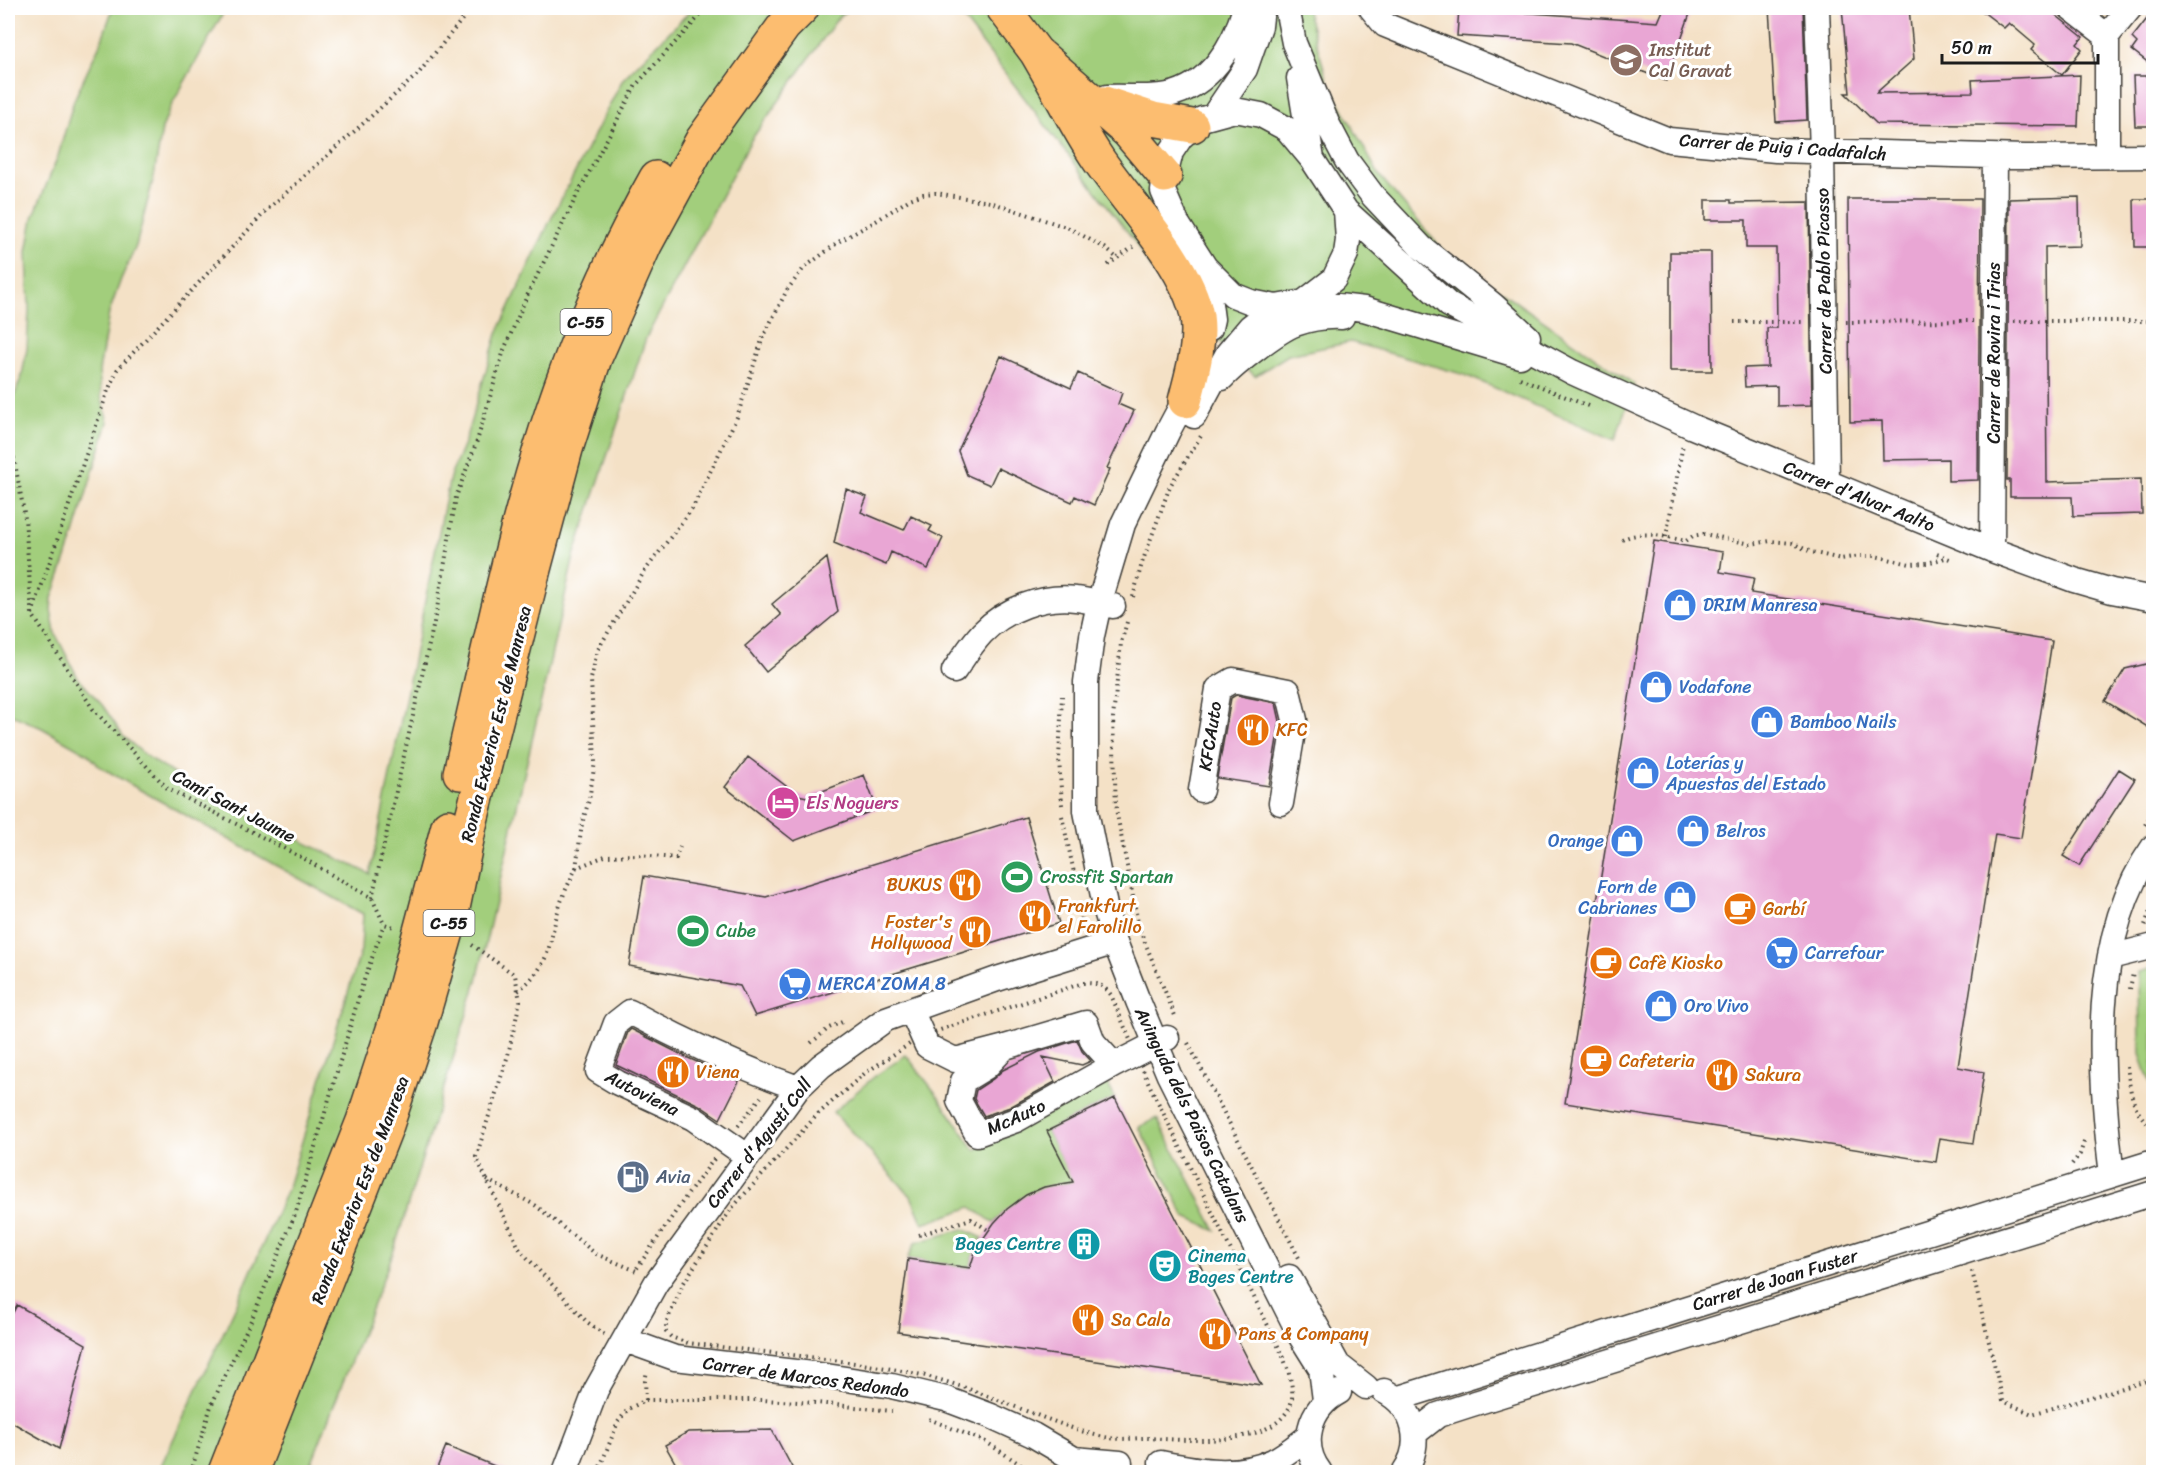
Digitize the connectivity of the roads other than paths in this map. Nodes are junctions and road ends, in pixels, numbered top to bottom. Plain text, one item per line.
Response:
1 (771, 8) edge
2 (802, 8) edge
3 (1003, 8) edge
4 (1245, 8) edge
5 (1262, 8) edge
6 (1287, 8) edge
7 (1371, 8) edge
8 (1817, 8) edge
9 (2071, 8) edge
10 (2130, 8) edge
11 (2107, 36) junction
12 (1294, 43) junction
13 (1036, 52) junction
14 (1087, 97) junction
15 (1203, 120) junction
16 (1822, 152) junction
17 (2107, 156) junction
18 (2154, 156) edge
19 (1995, 157) junction
20 (1312, 159) junction
21 (1165, 176) junction
22 (1346, 210) junction
23 (1205, 267) junction
24 (1304, 302) junction
25 (1276, 307) junction
26 (1396, 317) junction
27 (1572, 372) junction
28 (1195, 398) junction
29 (1827, 483) junction
30 (1992, 550) junction
31 (2154, 599) edge
32 (1118, 607) junction
33 (954, 671) dead end
34 (1201, 790) dead end
35 (1281, 803) dead end
36 (2148, 838) edge
37 (1115, 942) junction
38 (2146, 948) edge
39 (2110, 957) junction
40 (911, 1010) junction
41 (1166, 1039) junction
42 (1005, 1047) junction
43 (1114, 1065) junction
44 (798, 1088) junction
45 (747, 1156) junction
46 (2154, 1162) edge
47 (2112, 1174) junction
48 (2154, 1193) edge
49 (613, 1337) junction
50 (1366, 1387) junction
51 (1396, 1399) junction
52 (1325, 1400) junction
53 (1415, 1433) junction
54 (1308, 1437) junction
55 (1115, 1468) edge
56 (1165, 1468) edge
57 (1405, 1472) edge
58 (225, 1473) edge
59 (251, 1473) edge
60 (565, 1473) edge
61 (1320, 1473) edge

1 - 58 highway, Ronda Exterior Est de Manresa / C-55
2 - 59 highway, Ronda Exterior Est de Manresa / C-55
3 - 13 highway
4 - 14 street
5 - 15 street
6 - 12 street, Carrer d'Alvar Aalto
7 - 16 street, Carrer de Puig i Cadafalch
8 - 16 street, Carrer de Pablo Picasso
9 - 11 street
10 - 11 street
11 - 17 street
12 - 20 street
12 - 27 street, Carrer d'Alvar Aalto
13 - 14 highway
13 - 28 highway
14 - 15 highway
14 - 21 highway
15 - 20 street
15 - 21 street
16 - 19 street, Carrer de Puig i Cadafalch
16 - 29 street, Carrer de Pablo Picasso
17 - 18 street, Carrer de Puig i Cadafalch
17 - 19 street, Carrer de Puig i Cadafalch
19 - 30 street, Carrer de Rovira i Trias
20 - 22 street
21 - 23 street
22 - 24 street
22 - 27 street, Carrer d'Alvar Aalto
23 - 25 street
23 - 28 street, Avinguda dels Països Catalans
24 - 25 street
24 - 26 street, Carrer d'Alvar Aalto
25 - 28 street
26 - 27 street, Carrer d'Alvar Aalto
26 - 28 street
27 - 29 street, Carrer d'Alvar Aalto
28 - 32 street, Avinguda dels Països Catalans
29 - 30 street, Carrer d'Alvar Aalto
30 - 31 street, Carrer d'Alvar Aalto
32 - 33 street
32 - 37 street, Avinguda dels Països Catalans
32 - 41 street, Avinguda dels Països Catalans
34 - 35 street, KFCAuto
36 - 39 street
37 - 40 street, Carrer d'Agustí Coll
37 - 41 street, Avinguda dels Països Catalans
38 - 39 street
39 - 47 street
40 - 42 street
40 - 44 street, Carrer d'Agustí Coll
41 - 43 street, McAuto
41 - 50 street, Avinguda dels Països Catalans
41 - 52 street, Avinguda dels Països Catalans
42 - 43 street, McAuto
42 - 43 street, McAuto
44 - 45 street, Carrer d'Agustí Coll
44 - 45 street, Autoviena
45 - 49 street, Carrer d'Agustí Coll
46 - 47 street, Carrer de Joan Fuster
47 - 51 street, Carrer de Joan Fuster
48 - 53 street, Carrer de Joan Fuster
49 - 55 street, Carrer de Marcos Redondo
49 - 60 street, Carrer d'Agustí Coll
50 - 51 street
50 - 52 street
51 - 53 street
52 - 54 street
53 - 57 street
54 - 56 street
54 - 61 street
55 - 56 street, Carrer de Marcos Redondo

